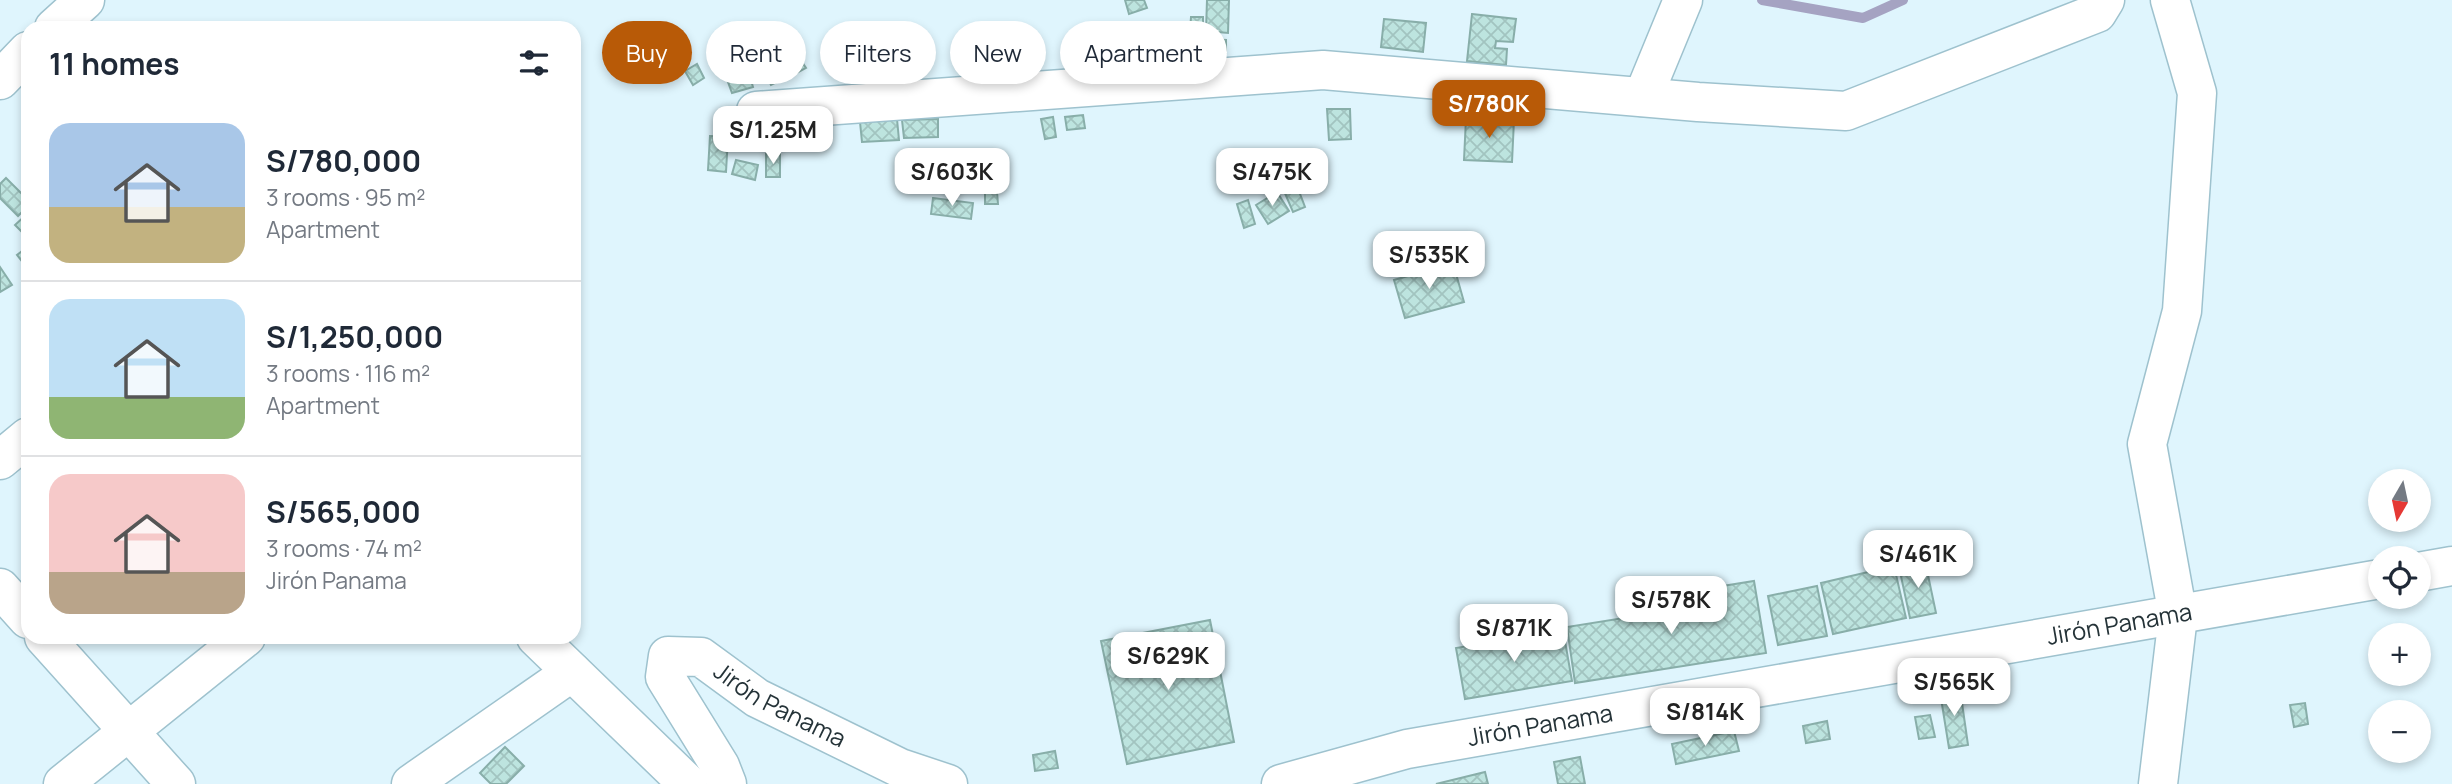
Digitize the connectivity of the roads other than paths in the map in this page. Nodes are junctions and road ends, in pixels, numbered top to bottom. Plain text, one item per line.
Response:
1 (85, 0) edge
2 (2105, 0) edge
3 (2170, 0) edge
4 (1683, 1) edge
5 (62, 21) edge
6 (1643, 97) junction
7 (756, 111) dead end
8 (21, 444) edge
9 (0, 460) edge
10 (2452, 566) edge
11 (2431, 570) edge
12 (2368, 581) edge
13 (0, 587) edge
14 (21, 611) edge
15 (2178, 616) junction
16 (50, 644) edge
17 (237, 644) edge
18 (543, 644) edge
19 (572, 672) junction
20 (127, 730) junction
21 (63, 784) edge
22 (176, 784) edge
23 (411, 784) edge
24 (688, 784) edge
25 (727, 784) edge
26 (948, 784) edge
27 (1281, 784) edge
28 (2158, 784) edge

1 - 5 street
2 - 6 street
3 - 15 street
4 - 6 street
6 - 7 street
8 - 9 street
10 - 11 street
12 - 15 street, Jirón Panama
13 - 14 street
15 - 27 street, Jirón Panama
15 - 28 street
16 - 20 street
17 - 20 street
18 - 19 street
19 - 23 street
19 - 24 street
20 - 21 street
20 - 22 street
25 - 26 street, Jirón Panama

